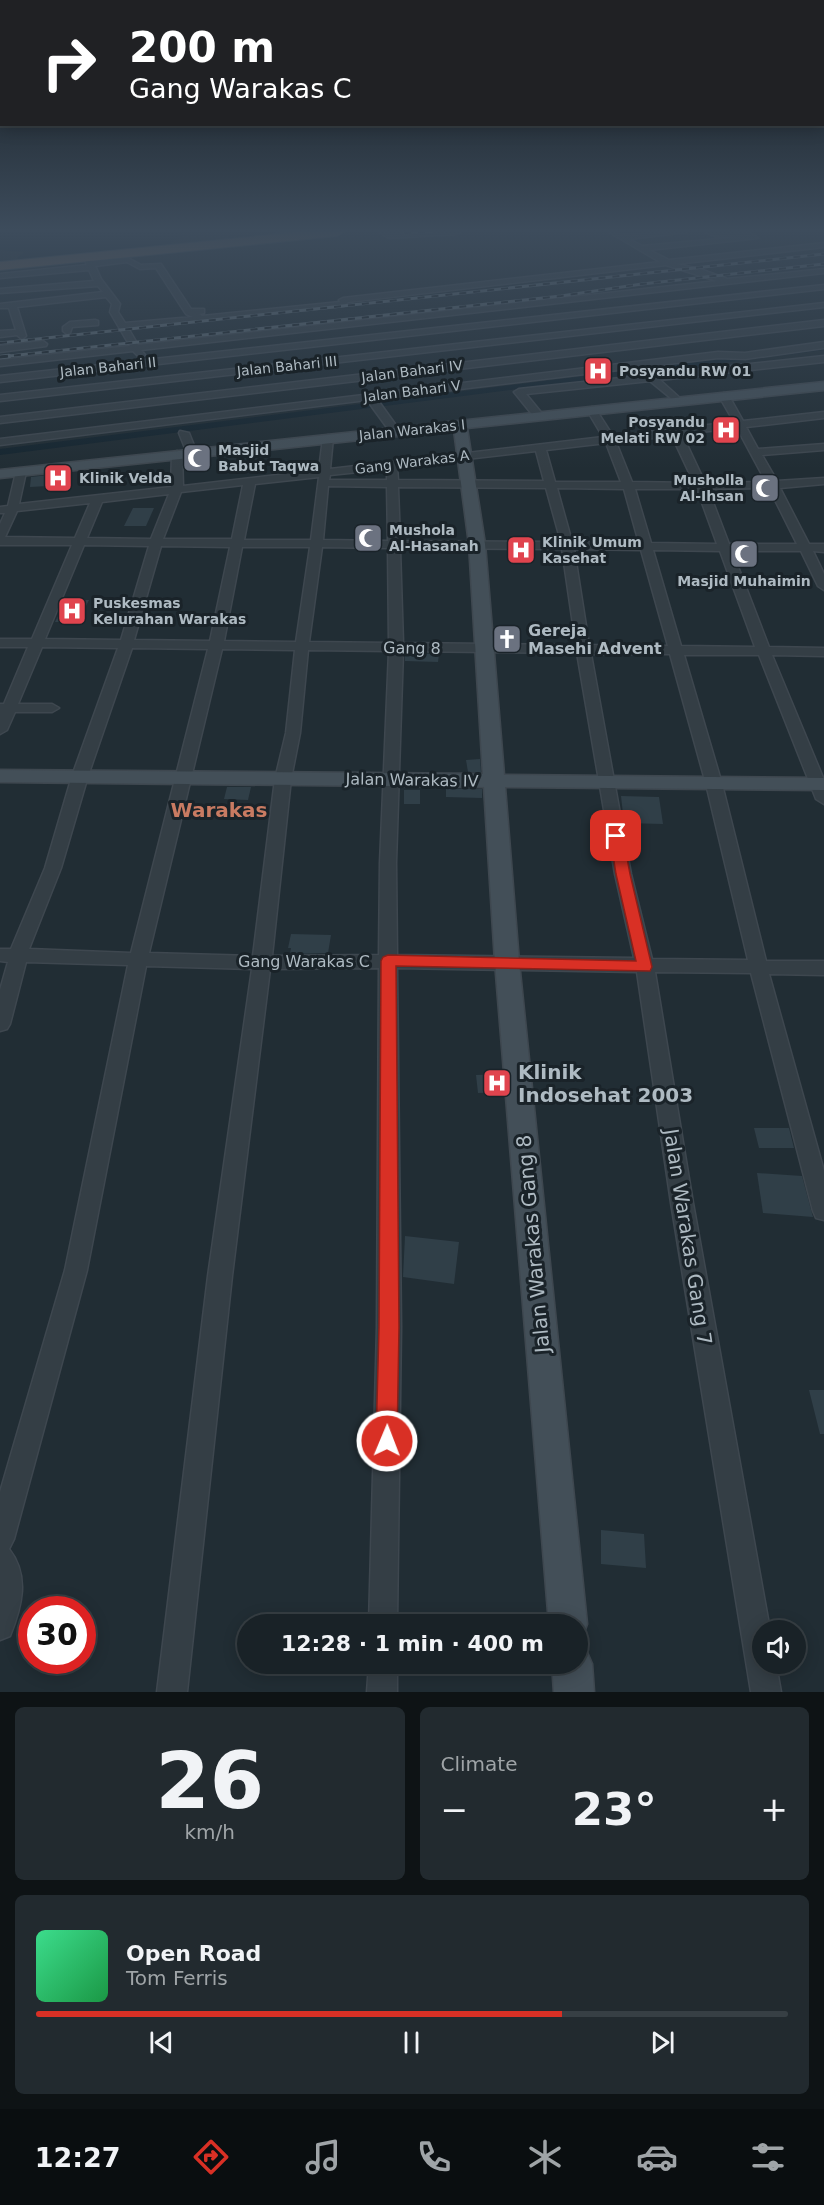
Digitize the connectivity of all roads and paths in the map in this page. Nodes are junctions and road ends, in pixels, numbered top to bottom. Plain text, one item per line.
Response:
1 (13, 311) edge
2 (63, 311) edge
3 (114, 311) edge
4 (188, 311) edge
5 (235, 311) edge
6 (468, 311) edge
7 (516, 311) edge
8 (619, 311) edge
9 (650, 311) edge
10 (773, 311) edge
11 (783, 311) edge
12 (379, 312) dead end
13 (195, 315) junction
14 (392, 320) junction
15 (529, 321) junction
16 (95, 323) dead end
17 (824, 323) edge
18 (669, 324) junction
19 (808, 325) junction
20 (123, 326) junction
21 (268, 333) junction
22 (0, 334) edge
23 (405, 334) junction
24 (824, 335) edge
25 (546, 337) junction
26 (692, 340) junction
27 (43, 344) dead end
28 (824, 345) edge
29 (278, 347) junction
30 (137, 348) junction
31 (0, 349) edge
32 (422, 351) junction
33 (568, 353) junction
34 (211, 355) junction
35 (718, 355) junction
36 (824, 359) edge
37 (144, 363) junction
38 (0, 364) edge
39 (291, 365) junction
40 (440, 368) junction
41 (586, 370) junction
42 (222, 373) junction
43 (651, 377) junction
44 (2, 379) edge
45 (153, 381) junction
46 (305, 384) junction
47 (458, 386) junction
48 (824, 386) edge
49 (724, 396) junction
50 (4, 398) edge
51 (163, 401) junction
52 (373, 401) junction
53 (678, 401) junction
54 (320, 402) junction
55 (592, 410) junction
56 (824, 415) edge
57 (542, 416) junction
58 (13, 418) junction
59 (0, 420) edge
60 (173, 420) junction
61 (460, 424) junction
62 (741, 424) junction
63 (394, 431) junction
64 (184, 433) dead end
65 (676, 433) junction
66 (328, 438) junction
67 (17, 440) junction
68 (610, 440) junction
69 (0, 442) edge
70 (540, 447) junction
71 (824, 447) edge
72 (755, 452) junction
73 (192, 453) junction
74 (177, 454) junction
75 (465, 456) junction
76 (392, 464) junction
77 (21, 472) junction
78 (0, 474) edge
79 (506, 474) dead end
80 (323, 477) junction
81 (467, 479) junction
82 (250, 480) junction
83 (824, 481) edge
84 (393, 483) junction
85 (550, 485) junction
86 (628, 485) junction
87 (773, 485) junction
88 (701, 486) junction
89 (177, 488) junction
90 (98, 498) junction
91 (13, 508) junction
92 (0, 510) edge
93 (0, 536) edge
94 (0, 541) edge
95 (79, 541) junction
96 (156, 542) junction
97 (238, 543) junction
98 (317, 543) junction
99 (395, 544) junction
100 (477, 544) junction
101 (567, 544) junction
102 (644, 546) junction
103 (723, 547) junction
104 (806, 548) junction
105 (824, 548) edge
106 (824, 586) edge
107 (0, 643) edge
108 (34, 643) junction
109 (127, 644) junction
110 (216, 645) junction
111 (302, 646) junction
112 (396, 648) junction
113 (486, 648) junction
114 (584, 650) junction
115 (675, 651) junction
116 (764, 652) junction
117 (824, 652) edge
118 (4, 708) edge
119 (52, 708) dead end
120 (0, 730) edge
121 (0, 776) edge
122 (80, 776) junction
123 (183, 777) junction
124 (283, 779) junction
125 (391, 780) junction
126 (495, 782) junction
127 (606, 783) junction
128 (714, 784) junction
129 (822, 789) edge
130 (19, 954) junction
131 (0, 955) edge
132 (139, 957) junction
133 (388, 961) junction
134 (507, 962) junction
135 (261, 963) junction
136 (645, 967) junction
137 (758, 967) junction
138 (824, 968) edge
139 (0, 1024) edge
140 (824, 1211) edge
141 (0, 1539) edge
142 (0, 1559) edge
143 (383, 1614) edge
144 (567, 1614) edge
145 (0, 1626) edge
146 (383, 1674) edge
147 (573, 1674) edge
148 (172, 1692) edge
149 (382, 1692) edge
150 (574, 1692) edge
151 (766, 1692) edge

1 - 22 street
2 - 16 street
3 - 20 street
4 - 13 street
5 - 13 street
6 - 14 street
7 - 15 street
8 - 15 street, Jalan Bahari II
9 - 18 street
10 - 18 street, Jalan Bahari III
11 - 19 street
12 - 14 street
13 - 20 street
14 - 21 street
14 - 23 street
15 - 23 street, Jalan Bahari II
15 - 25 street
17 - 19 street, Jalan Bahari IV
18 - 25 street, Jalan Bahari III
18 - 26 street
19 - 24 street
19 - 26 street, Jalan Bahari IV
20 - 30 street
21 - 29 street
21 - 30 street
23 - 29 street, Jalan Bahari II
23 - 32 street
25 - 32 street, Jalan Bahari III
25 - 33 street
26 - 33 street, Jalan Bahari IV
26 - 35 street
27 - 31 street
28 - 35 street, Jalan Bahari V
29 - 34 street, Jalan Bahari II
29 - 39 street
30 - 37 street
30 - 38 street
32 - 39 street, Jalan Bahari III
32 - 40 street
33 - 40 street, Jalan Bahari IV
33 - 41 street
34 - 37 street, Jalan Bahari II
34 - 42 street
35 - 41 street, Jalan Bahari V
36 - 43 street
37 - 44 street, Jalan Bahari II
37 - 45 street
38 - 44 street
39 - 42 street, Jalan Bahari III
39 - 46 street
40 - 46 street, Jalan Bahari IV
40 - 47 street
41 - 47 street, Jalan Bahari V
42 - 45 street, Jalan Bahari III
43 - 53 street
43 - 57 street
44 - 50 street
45 - 50 street, Jalan Bahari III
45 - 51 street
46 - 51 street, Jalan Bahari IV
46 - 54 street
47 - 52 street, Jalan Bahari V
48 - 49 street, Jalan Warakas I
49 - 53 street, Jalan Warakas I
49 - 62 street
50 - 58 street
51 - 58 street, Jalan Bahari IV
51 - 60 street
52 - 54 street, Jalan Bahari V
52 - 63 street
53 - 55 street, Jalan Warakas I
54 - 60 street, Jalan Bahari V
55 - 57 street, Jalan Warakas I
55 - 68 street
56 - 62 street, Gang Warakas A
57 - 61 street, Jalan Warakas I
58 - 59 street, Jalan Bahari IV
58 - 67 street
60 - 67 street, Jalan Bahari V
61 - 63 street, Jalan Warakas I
61 - 75 street
62 - 65 street, Gang Warakas A
62 - 72 street
63 - 66 street, Jalan Warakas I
64 - 73 street
65 - 68 street, Gang Warakas A
65 - 88 street
66 - 73 street, Jalan Warakas I
66 - 80 street
67 - 69 street, Jalan Bahari V
68 - 70 street, Gang Warakas A
68 - 86 street
70 - 75 street, Gang Warakas A
70 - 85 street
71 - 72 street
72 - 87 street
73 - 74 street, Jalan Warakas I
74 - 77 street, Jalan Warakas I
74 - 89 street
75 - 76 street, Gang Warakas A
75 - 81 street
76 - 80 street, Gang Warakas A
76 - 84 street
77 - 78 street, Jalan Warakas I
77 - 91 street
79 - 81 street
80 - 82 street, Gang Warakas A
80 - 84 street
80 - 98 street
81 - 84 street
81 - 85 street
81 - 100 street
82 - 89 street, Gang Warakas A
82 - 97 street
83 - 87 street
84 - 99 street
85 - 86 street
85 - 101 street
86 - 88 street
86 - 102 street
87 - 88 street
87 - 104 street
88 - 103 street
89 - 90 street, Gang Warakas A
89 - 96 street
90 - 91 street, Gang Warakas A
90 - 95 street
91 - 92 street, Gang Warakas A
91 - 93 street
94 - 95 street
95 - 96 street
95 - 108 street
96 - 97 street
96 - 109 street
97 - 98 street
97 - 110 street
98 - 99 street
98 - 111 street
99 - 100 street
99 - 112 street
100 - 101 street
100 - 113 street, Jalan Warakas Gang 8
101 - 102 street
101 - 114 street, Jalan Warakas Gang 7
102 - 103 street
102 - 115 street
103 - 104 street
103 - 116 street
104 - 105 street
104 - 106 street
107 - 108 street, Gang 8
108 - 109 street, Gang 8
108 - 118 street
109 - 110 street, Gang 8
109 - 122 street
110 - 111 street, Gang 8
110 - 123 street
111 - 112 street, Gang 8
111 - 124 street
112 - 113 street, Gang 8
112 - 125 street
113 - 114 street, Gang 8
113 - 126 street, Jalan Warakas Gang 8
114 - 115 street, Gang 8
114 - 127 street, Jalan Warakas Gang 7
115 - 116 street, Gang 8
115 - 128 street
116 - 117 street, Gang 8
116 - 129 street
118 - 119 street
118 - 120 street
121 - 122 street, Jalan Warakas IV
122 - 123 street, Jalan Warakas IV
122 - 130 street
123 - 124 street, Jalan Warakas IV
123 - 132 street
124 - 125 street, Jalan Warakas IV
124 - 135 street
125 - 126 street, Jalan Warakas IV
125 - 133 street
126 - 127 street, Jalan Warakas IV
126 - 134 street, Jalan Warakas Gang 8
127 - 128 street, Jalan Warakas IV
127 - 136 street, Jalan Warakas Gang 7
128 - 129 street, Jalan Warakas IV
128 - 137 street
130 - 131 street, Gang Warakas C
130 - 132 street, Gang Warakas C
130 - 139 street
132 - 135 street, Gang Warakas C
132 - 141 street
133 - 134 street, Gang Warakas C
133 - 135 street, Gang Warakas C
133 - 143 street
134 - 136 street, Gang Warakas C
134 - 144 street, Jalan Warakas Gang 8
135 - 148 street
136 - 137 street, Gang Warakas C
136 - 151 street, Jalan Warakas Gang 7
137 - 138 street, Gang Warakas C
137 - 140 street
142 - 145 street
146 - 149 street
147 - 150 street

